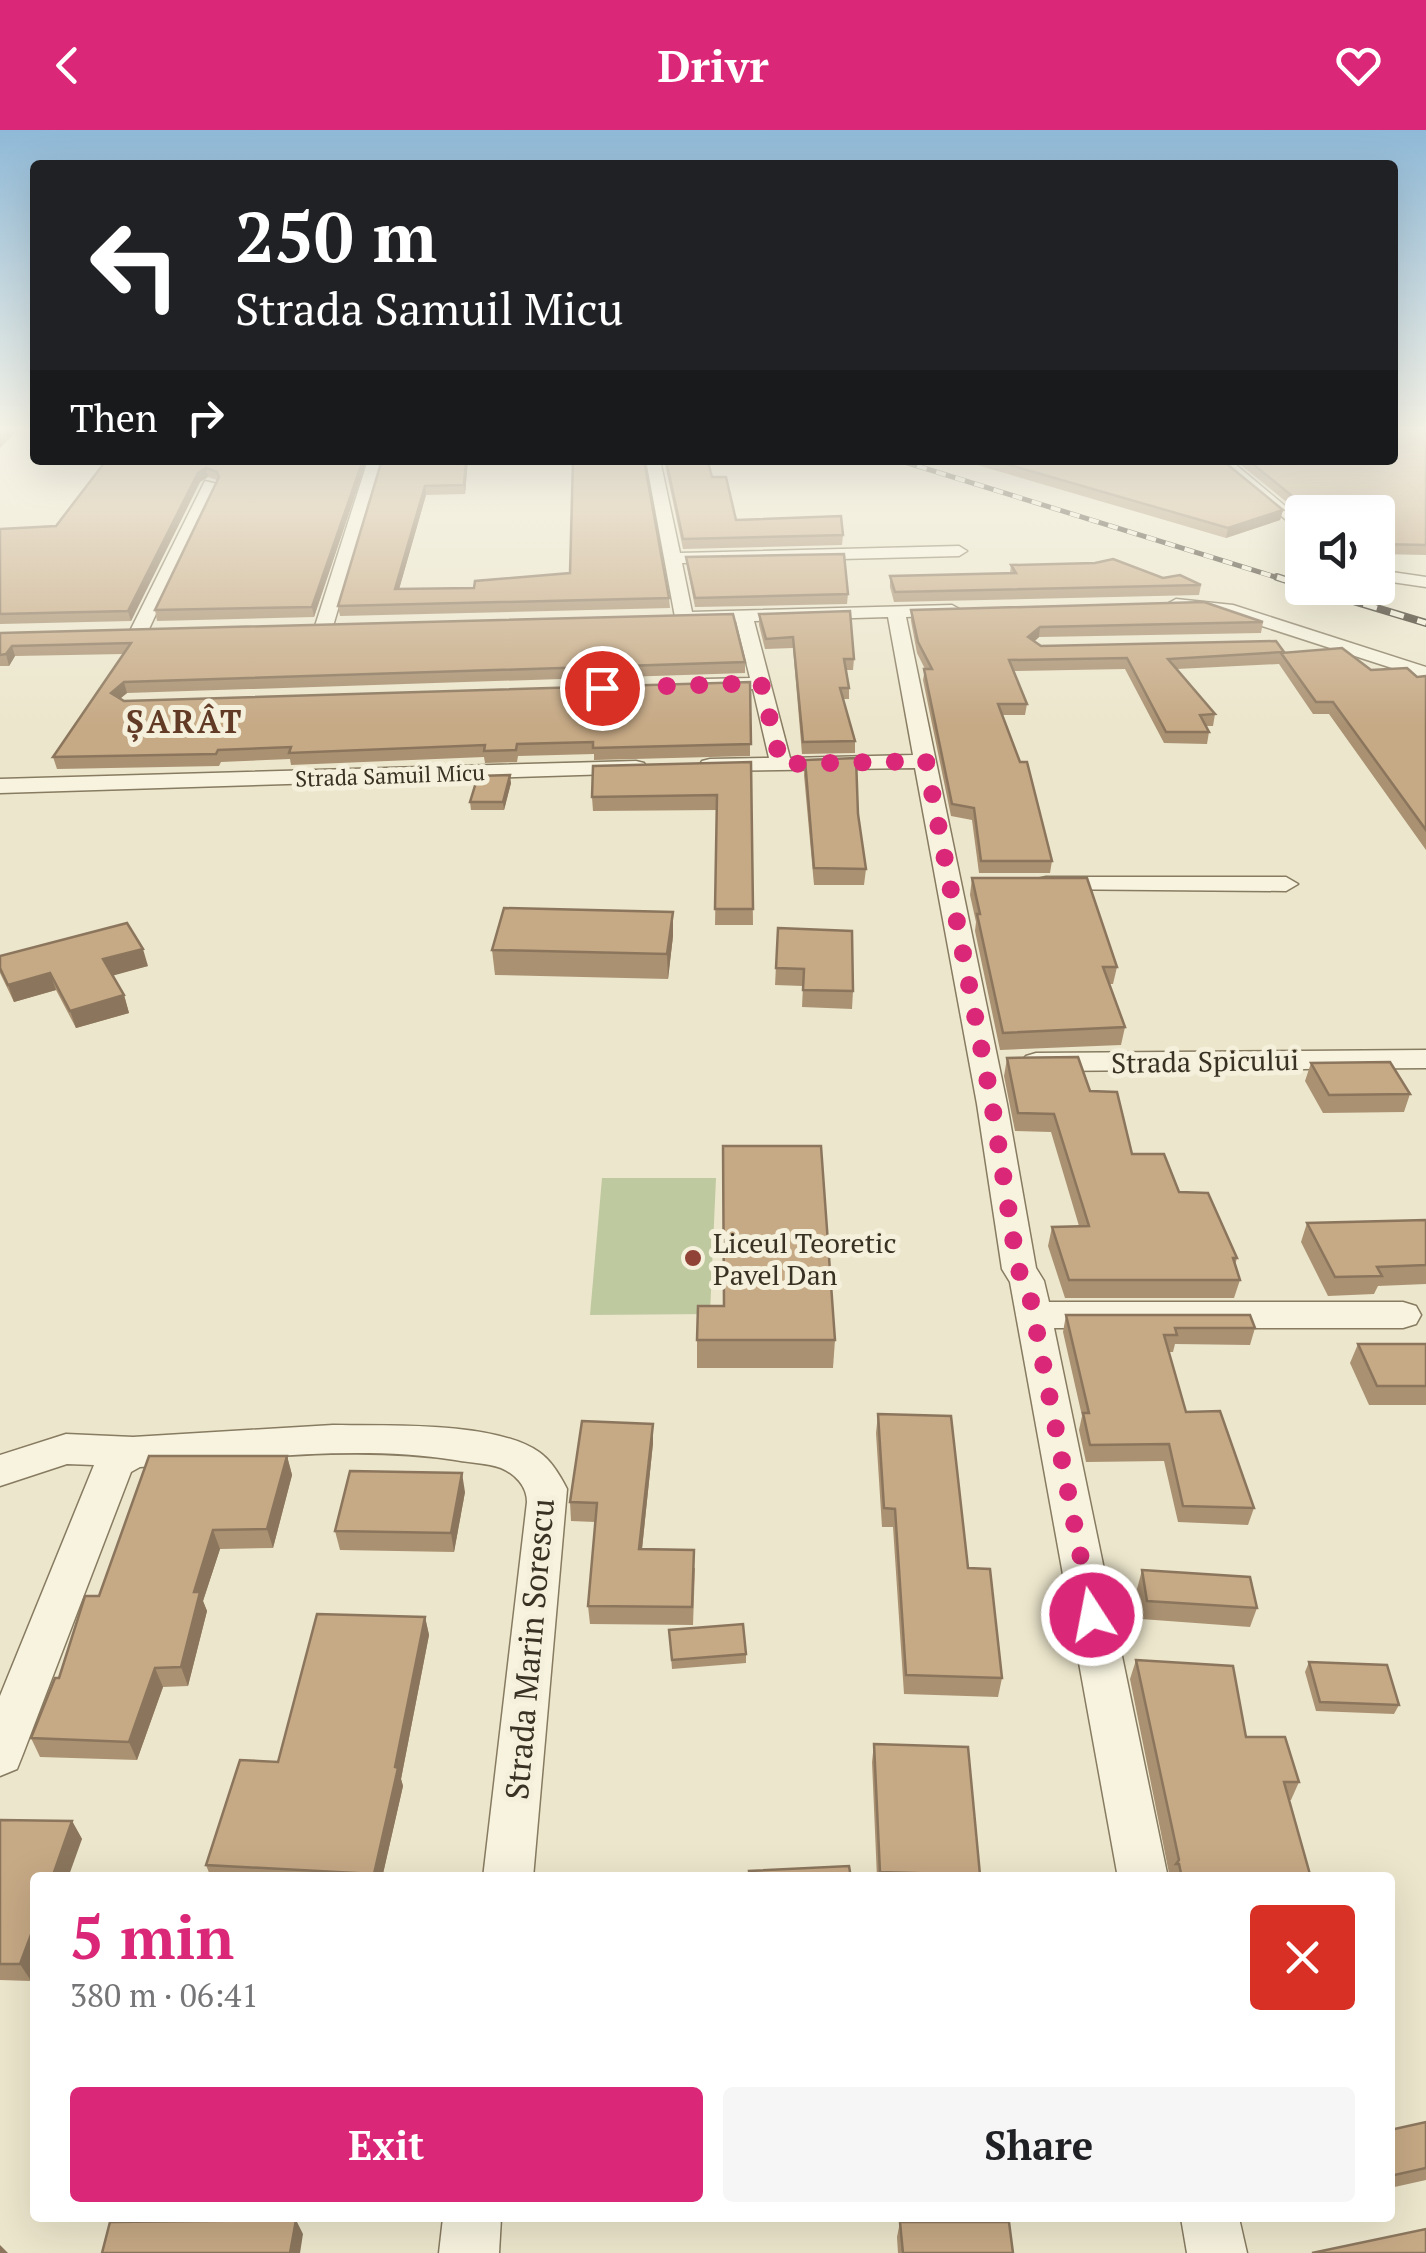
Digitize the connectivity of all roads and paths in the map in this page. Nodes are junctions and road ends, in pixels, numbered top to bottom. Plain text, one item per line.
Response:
1 (191, 528) edge
2 (354, 528) edge
3 (668, 528) edge
4 (959, 552) dead end
5 (674, 558) junction
6 (1395, 577) edge
7 (1426, 582) edge
8 (1149, 605) edge
9 (974, 610) edge
10 (896, 612) junction
11 (744, 616) junction
12 (324, 626) edge
13 (119, 631) edge
14 (1325, 640) junction
15 (1268, 641) edge
16 (1426, 673) edge
17 (761, 683) junction
18 (682, 686) edge
19 (926, 761) junction
20 (781, 764) junction
21 (0, 786) edge
22 (1028, 884) edge
23 (1286, 884) dead end
24 (1426, 1058) edge
25 (984, 1063) junction
26 (1403, 1314) dead end
27 (1033, 1315) junction
28 (133, 1452) junction
29 (0, 1471) edge
30 (0, 1754) edge
31 (509, 1872) edge
32 (1142, 1872) edge
33 (472, 2222) edge
34 (1211, 2222) edge
35 (469, 2253) edge
36 (1217, 2253) edge

1 - 13 street
2 - 12 street
3 - 5 street
4 - 5 street
5 - 11 street
6 - 7 street
8 - 14 street
9 - 10 street
10 - 11 street
10 - 19 street
11 - 17 street
14 - 15 street
14 - 16 street
17 - 18 street
17 - 20 street
19 - 20 street, Strada Samuil Micu
19 - 25 street
20 - 21 street, Strada Samuil Micu
22 - 23 street
24 - 25 street, Strada Spicului
25 - 27 street
26 - 27 street
27 - 32 street
28 - 29 street
28 - 30 street
28 - 31 street, Strada Marin Sorescu
33 - 35 street
34 - 36 street

